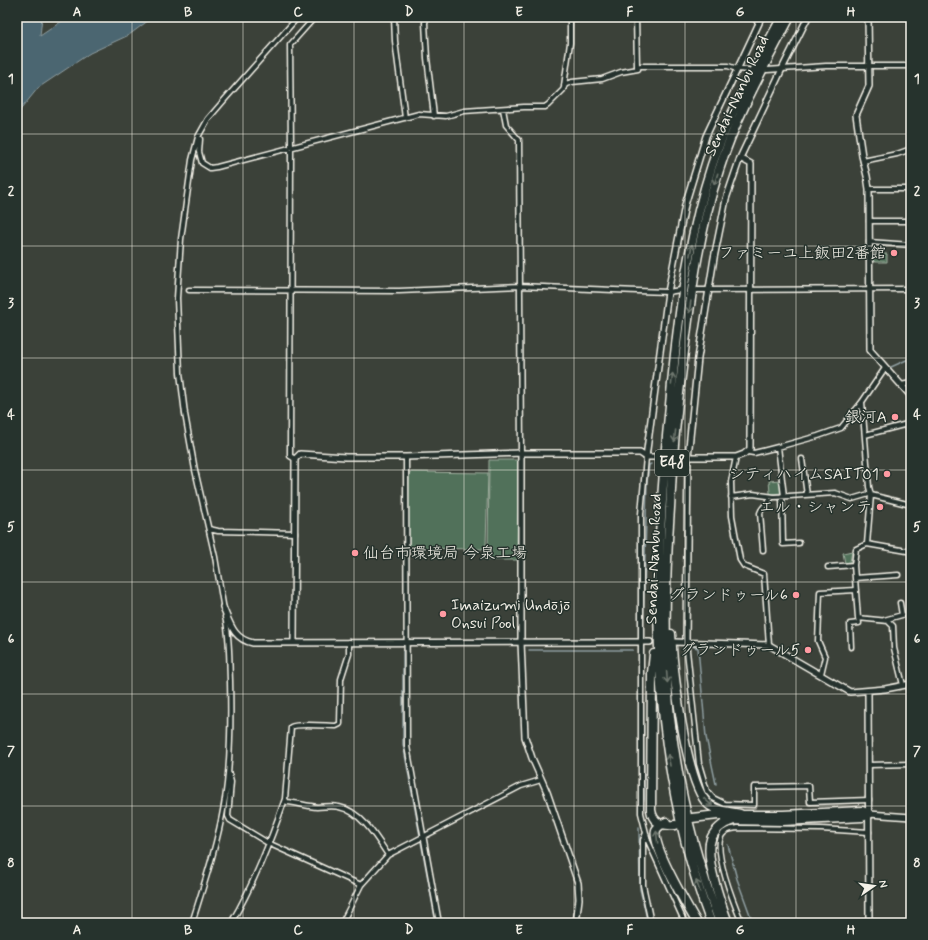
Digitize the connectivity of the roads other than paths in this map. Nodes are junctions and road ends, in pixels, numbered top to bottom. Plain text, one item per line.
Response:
1 (298, 17) edge
2 (315, 17) edge
3 (394, 17) edge
4 (428, 17) edge
5 (570, 17) edge
6 (636, 17) edge
7 (754, 17) edge
8 (762, 17) edge
9 (782, 17) edge
10 (790, 17) edge
11 (808, 17) edge
12 (868, 17) edge
13 (759, 23) junction
14 (868, 66) junction
15 (911, 66) edge
16 (637, 67) junction
17 (737, 69) junction
18 (782, 69) junction
19 (748, 70) dead end
20 (767, 70) dead end
21 (564, 90) junction
22 (503, 109) junction
23 (434, 116) junction
24 (405, 118) junction
25 (198, 137) junction
26 (291, 147) junction
27 (911, 149) edge
28 (740, 158) junction
29 (863, 161) junction
30 (869, 189) junction
31 (911, 190) edge
32 (869, 221) junction
33 (911, 221) edge
34 (869, 242) junction
35 (911, 246) edge
36 (520, 286) junction
37 (911, 289) edge
38 (189, 290) dead end
39 (290, 290) junction
40 (680, 290) dead end
41 (696, 290) dead end
42 (708, 290) junction
43 (751, 290) junction
44 (870, 290) junction
45 (668, 292) junction
46 (885, 368) junction
47 (911, 383) edge
48 (901, 385) junction
49 (911, 396) edge
50 (862, 402) junction
51 (911, 424) edge
52 (864, 435) junction
53 (778, 447) junction
54 (748, 452) junction
55 (521, 453) junction
56 (406, 457) junction
57 (646, 457) junction
58 (660, 457) dead end
59 (678, 457) dead end
60 (688, 457) junction
61 (736, 457) junction
62 (295, 459) junction
63 (802, 459) dead end
64 (807, 495) junction
65 (871, 495) junction
66 (783, 496) junction
67 (731, 497) junction
68 (772, 497) junction
69 (911, 506) edge
70 (209, 529) junction
71 (294, 533) junction
72 (799, 543) dead end
73 (867, 544) junction
74 (763, 550) dead end
75 (907, 551) dead end
76 (666, 560) junction
77 (854, 565) junction
78 (828, 567) dead end
79 (898, 576) dead end
80 (855, 578) junction
81 (856, 590) junction
82 (900, 603) dead end
83 (223, 606) junction
84 (858, 618) junction
85 (884, 620) junction
86 (658, 626) junction
87 (686, 641) junction
88 (407, 642) junction
89 (521, 642) junction
90 (640, 642) junction
91 (650, 642) dead end
92 (674, 642) dead end
93 (294, 643) junction
94 (349, 644) junction
95 (769, 645) junction
96 (851, 647) dead end
97 (822, 674) junction
98 (911, 684) edge
99 (903, 685) junction
100 (868, 691) junction
101 (911, 764) edge
102 (869, 765) junction
103 (228, 772) junction
104 (541, 780) junction
105 (285, 799) junction
106 (868, 800) junction
107 (869, 814) junction
108 (740, 817) junction
109 (911, 817) edge
110 (692, 820) dead end
111 (675, 822) dead end
112 (661, 824) junction
113 (869, 832) junction
114 (646, 833) junction
115 (421, 838) junction
116 (268, 843) junction
117 (388, 855) junction
118 (361, 885) junction
119 (578, 922) edge
120 (192, 923) edge
121 (231, 923) edge
122 (342, 923) edge
123 (439, 923) edge
124 (651, 923) edge
125 (685, 923) edge
126 (697, 923) edge
127 (711, 923) edge
128 (720, 923) edge
129 (728, 923) edge
130 (742, 923) edge
131 (869, 923) edge

1 - 25 street
2 - 26 street
3 - 24 street
4 - 23 street
5 - 21 street
6 - 16 street
7 - 13 street
8 - 13 street
86 -> 9 highway, Sendai-Nanbu Road / E48
10 -> 76 highway, Sendai-Nanbu Road / E48
11 - 18 street
12 - 14 street
13 - 17 street
14 - 15 street
14 - 18 street
14 - 29 street
16 - 17 street
16 - 21 street
17 - 19 street
17 - 45 street
18 - 20 street
18 - 28 street
21 - 22 street
22 - 23 street
22 - 36 street
23 - 24 street
24 - 26 street
25 - 26 street
25 - 70 street
26 - 39 street
27 - 29 street
28 - 42 street
28 - 43 street
29 - 30 street
30 - 31 street
30 - 32 street
32 - 33 street
32 - 34 street
34 - 35 street
34 - 44 street
36 - 39 street
36 - 45 street
36 - 55 street
37 - 44 street
38 - 39 street
39 - 62 street
40 - 45 street
41 - 42 street
42 - 43 street
42 - 60 street
43 - 44 street
43 - 54 street
44 - 46 street
45 - 57 street
46 - 48 street
46 - 50 street
47 - 48 street
48 - 49 street
50 - 52 street
50 - 53 street
51 - 52 street
52 - 65 street
53 - 54 street
53 - 66 street
54 - 61 street
55 - 56 street
55 - 57 street
55 - 89 street
56 - 62 street
56 - 88 street
57 - 58 street
57 - 90 street
59 - 60 street
60 - 61 street
60 - 87 street
61 - 67 street
62 - 71 street
63 - 64 street
64 - 65 street
64 - 66 street
65 - 69 street
65 - 73 street
66 - 68 street
66 - 72 street
67 - 68 street
67 - 95 street
68 - 74 street
70 - 71 street
70 - 83 street
71 - 93 street
73 - 75 street
73 - 77 street
76 -> 108 highway
76 -> 128 highway, Sendai-Nanbu Road / E48
77 - 78 street
77 - 80 street
79 - 80 street
80 - 81 street
81 - 84 street
81 - 97 street
82 - 85 street
83 - 93 street
83 - 103 street
84 - 85 street
84 - 96 street
85 - 99 street
86 - 112 highway
127 -> 86 highway, Sendai-Nanbu Road / E48
87 - 92 street
87 - 95 street
87 - 106 street
88 - 89 street
88 - 94 street
88 - 115 street
89 - 90 street
89 - 104 street
90 - 91 street
90 - 114 street
93 - 94 street
94 - 105 street
95 - 97 street
97 - 100 street
98 - 99 street
99 - 100 street
100 - 102 street
101 - 102 street
102 - 106 street
103 - 116 street
103 - 120 street
104 - 115 street
104 - 119 street
105 - 116 street
105 - 117 street
106 - 107 street
107 - 108 highway
107 - 109 street
107 - 113 street
108 - 110 highway
108 - 129 highway
111 - 112 highway
126 -> 112 highway
113 - 130 street
113 - 131 street
114 - 124 street
114 - 125 street
115 - 117 street
115 - 123 street
116 - 118 street
116 - 121 street
117 - 118 street
118 - 122 street

